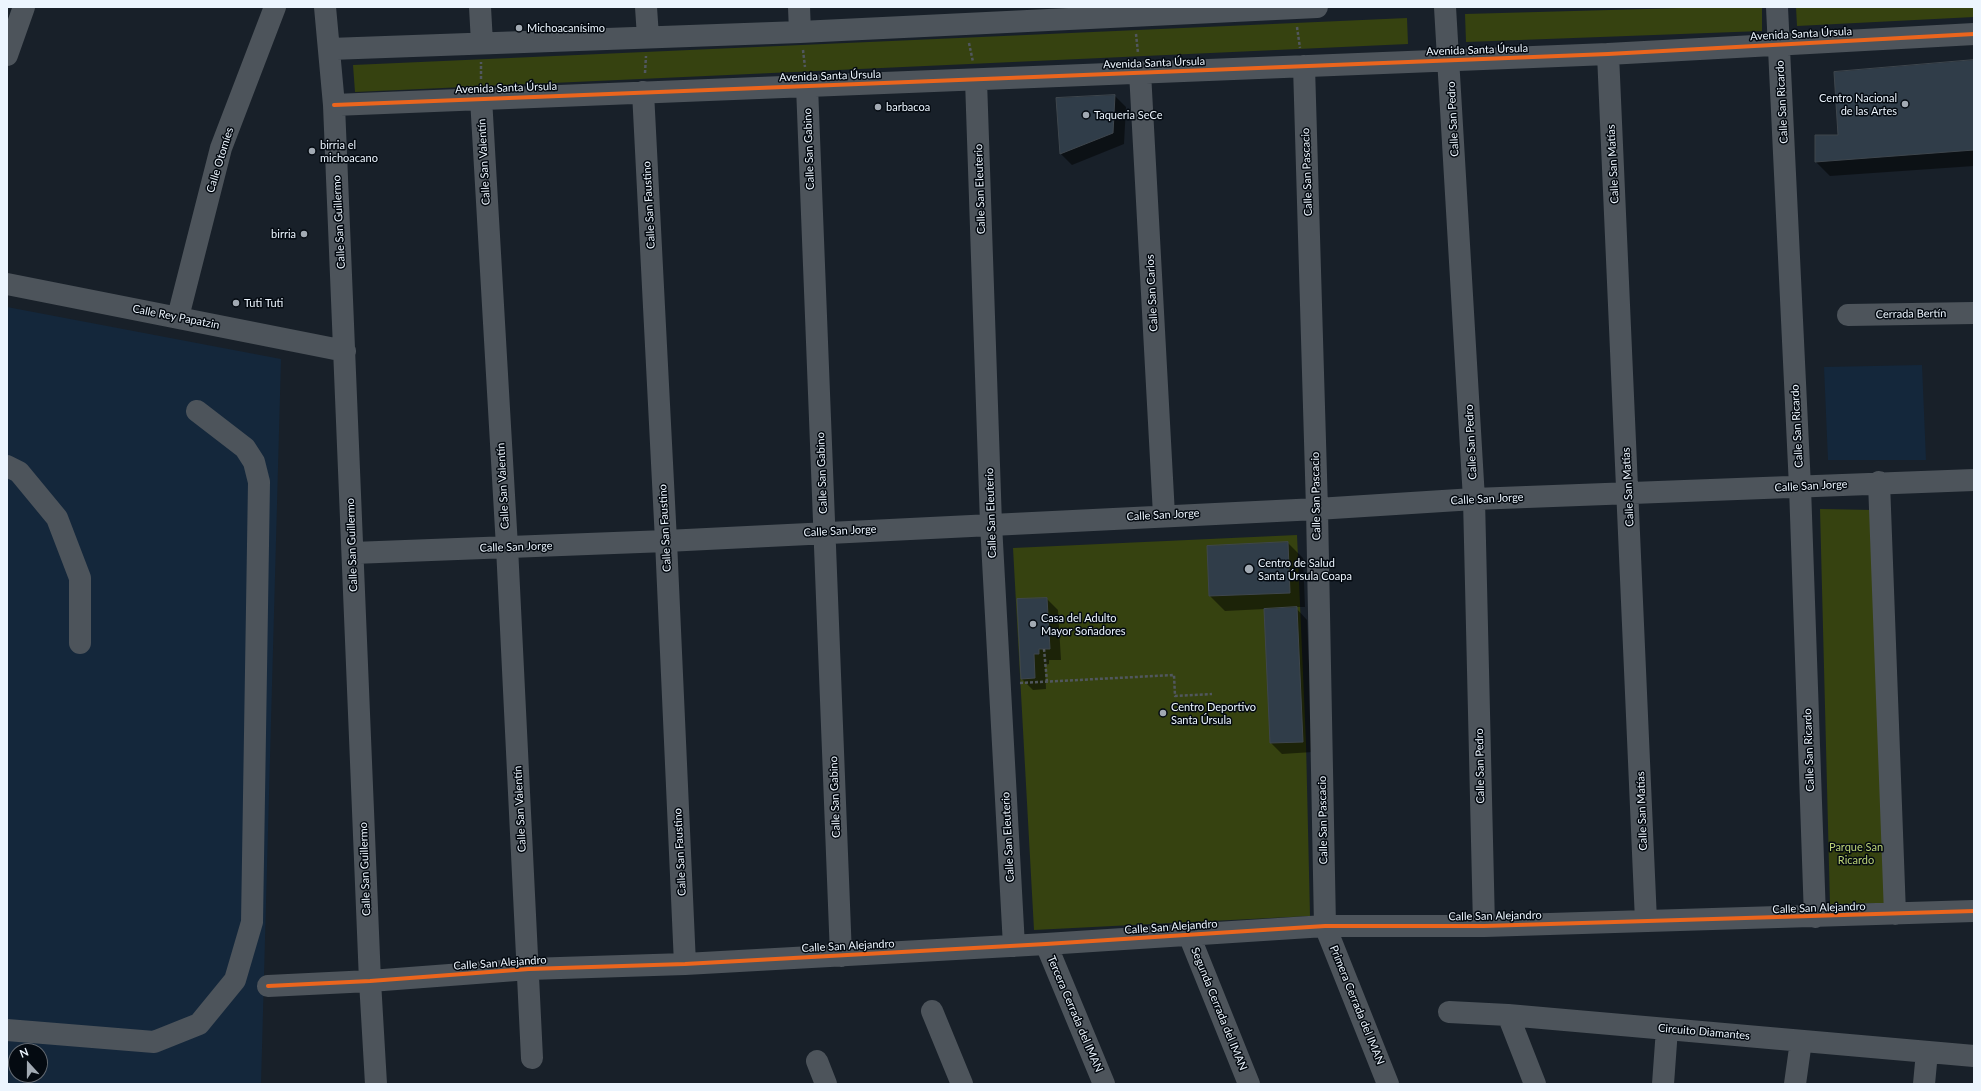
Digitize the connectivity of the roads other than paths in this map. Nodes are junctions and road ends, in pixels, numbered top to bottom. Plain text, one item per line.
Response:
1 (24, 7) edge
2 (275, 7) edge
3 (326, 7) edge
4 (480, 7) edge
5 (646, 7) edge
6 (799, 7) edge
7 (1293, 7) edge
8 (1317, 7) edge
9 (1445, 7) edge
10 (1777, 7) edge
11 (1134, 12) edge
12 (965, 15) edge
13 (800, 32) junction
14 (1974, 34) edge
15 (648, 38) junction
16 (482, 43) junction
17 (1779, 44) junction
18 (330, 49) junction
19 (1608, 54) junction
20 (7, 55) edge
21 (1450, 60) junction
22 (1304, 66) junction
23 (1140, 72) junction
24 (976, 80) junction
25 (807, 86) junction
26 (643, 92) junction
27 (480, 98) junction
28 (334, 104) junction
29 (7, 284) edge
30 (1974, 313) edge
31 (1848, 315) dead end
32 (178, 317) junction
33 (345, 351) junction
34 (197, 411) dead end
35 (7, 466) edge
36 (1974, 480) edge
37 (1879, 482) junction
38 (1800, 487) junction
39 (1628, 493) junction
40 (1474, 499) junction
41 (1317, 509) junction
42 (1164, 515) junction
43 (991, 524) junction
44 (825, 532) junction
45 (666, 541) junction
46 (507, 547) junction
47 (353, 553) junction
48 (80, 643) dead end
49 (1974, 911) edge
50 (1895, 914) junction
51 (1815, 917) junction
52 (1646, 921) junction
53 (1325, 926) junction
54 (1484, 926) junction
55 (1189, 935) junction
56 (1046, 944) junction
57 (1014, 946) junction
58 (841, 956) junction
59 (685, 964) junction
60 (528, 969) junction
61 (370, 981) junction
62 (268, 986) dead end
63 (932, 1010) dead end
64 (1450, 1012) dead end
65 (1508, 1015) junction
66 (1667, 1029) junction
67 (7, 1030) edge
68 (1801, 1041) junction
69 (1927, 1052) junction
70 (1974, 1056) edge
71 (532, 1058) dead end
72 (817, 1061) dead end
73 (376, 1084) edge
74 (826, 1084) edge
75 (962, 1084) edge
76 (1104, 1084) edge
77 (1248, 1084) edge
78 (1388, 1084) edge
79 (1535, 1084) edge
80 (1663, 1084) edge
81 (1795, 1084) edge
82 (1924, 1084) edge

1 - 20 street
2 - 32 street, Calle Otomíes
3 - 18 street, Calle San Guillermo
4 - 16 street
5 - 15 street
6 - 13 street
7 - 8 street
7 - 11 street
9 - 21 street, Calle San Pedro
10 - 17 street, Calle San Ricardo
11 - 12 street
12 - 13 street
13 - 15 street
14 - 17 street, Avenida Santa Úrsula
15 - 16 street
16 - 18 street
17 - 19 street, Avenida Santa Úrsula
17 - 38 street, Calle San Ricardo
18 - 28 street, Calle San Guillermo
19 - 21 street, Avenida Santa Úrsula
19 - 39 street, Calle San Matías
21 - 22 street, Avenida Santa Úrsula
21 - 40 street, Calle San Pedro
22 - 23 street, Avenida Santa Úrsula
22 - 41 street, Calle San Pascacio
23 - 24 street, Avenida Santa Úrsula
23 - 42 street, Calle San Carlos
24 - 25 street, Avenida Santa Úrsula
24 - 43 street, Calle San Eleuterio
25 - 26 street, Avenida Santa Úrsula
25 - 44 street, Calle San Gabino
26 - 27 street, Avenida Santa Úrsula
26 - 45 street, Calle San Faustino
27 - 28 street, Avenida Santa Úrsula
27 - 46 street, Calle San Valentín
28 - 33 street, Calle San Guillermo
29 - 32 street, Calle Rey Papatzin
30 - 31 street, Cerrada Bertín
32 - 33 street, Calle Rey Papatzin
33 - 47 street, Calle San Guillermo
34 - 67 street
35 - 48 street
36 - 37 street, Calle San Jorge
37 - 38 street, Calle San Jorge
37 - 50 street
38 - 39 street, Calle San Jorge
38 - 51 street, Calle San Ricardo
39 - 40 street, Calle San Jorge
39 - 52 street, Calle San Matías
40 - 41 street, Calle San Jorge
40 - 54 street, Calle San Pedro
41 - 42 street, Calle San Jorge
41 - 53 street, Calle San Pascacio
42 - 43 street, Calle San Jorge
43 - 44 street, Calle San Jorge
43 - 57 street, Calle San Eleuterio
44 - 45 street, Calle San Jorge
44 - 58 street, Calle San Gabino
45 - 46 street, Calle San Jorge
45 - 59 street, Calle San Faustino
46 - 47 street, Calle San Jorge
46 - 60 street, Calle San Valentín
47 - 61 street, Calle San Guillermo
49 - 50 street, Calle San Alejandro
50 - 51 street, Calle San Alejandro
51 - 52 street, Calle San Alejandro
52 - 54 street, Calle San Alejandro
53 - 54 street, Calle San Alejandro
53 - 55 street, Calle San Alejandro
53 - 78 street, Primera Cerrada del IMAN
55 - 56 street, Calle San Alejandro
55 - 77 street, Segunda Cerrada del IMAN
56 - 57 street, Calle San Alejandro
56 - 76 street, Tercera Cerrada del IMAN
57 - 58 street, Calle San Alejandro
58 - 59 street, Calle San Alejandro
59 - 60 street, Calle San Alejandro
60 - 61 street, Calle San Alejandro
60 - 71 street, Calle San Valentín
61 - 62 street, Calle San Alejandro
61 - 73 street, Calle San Guillermo
63 - 75 street
64 - 65 street, Circuito Diamantes
65 - 66 street, Circuito Diamantes
65 - 79 street
66 - 68 street, Circuito Diamantes
66 - 80 street
68 - 69 street, Circuito Diamantes
68 - 81 street
69 - 70 street, Circuito Diamantes
69 - 82 street
72 - 74 street

